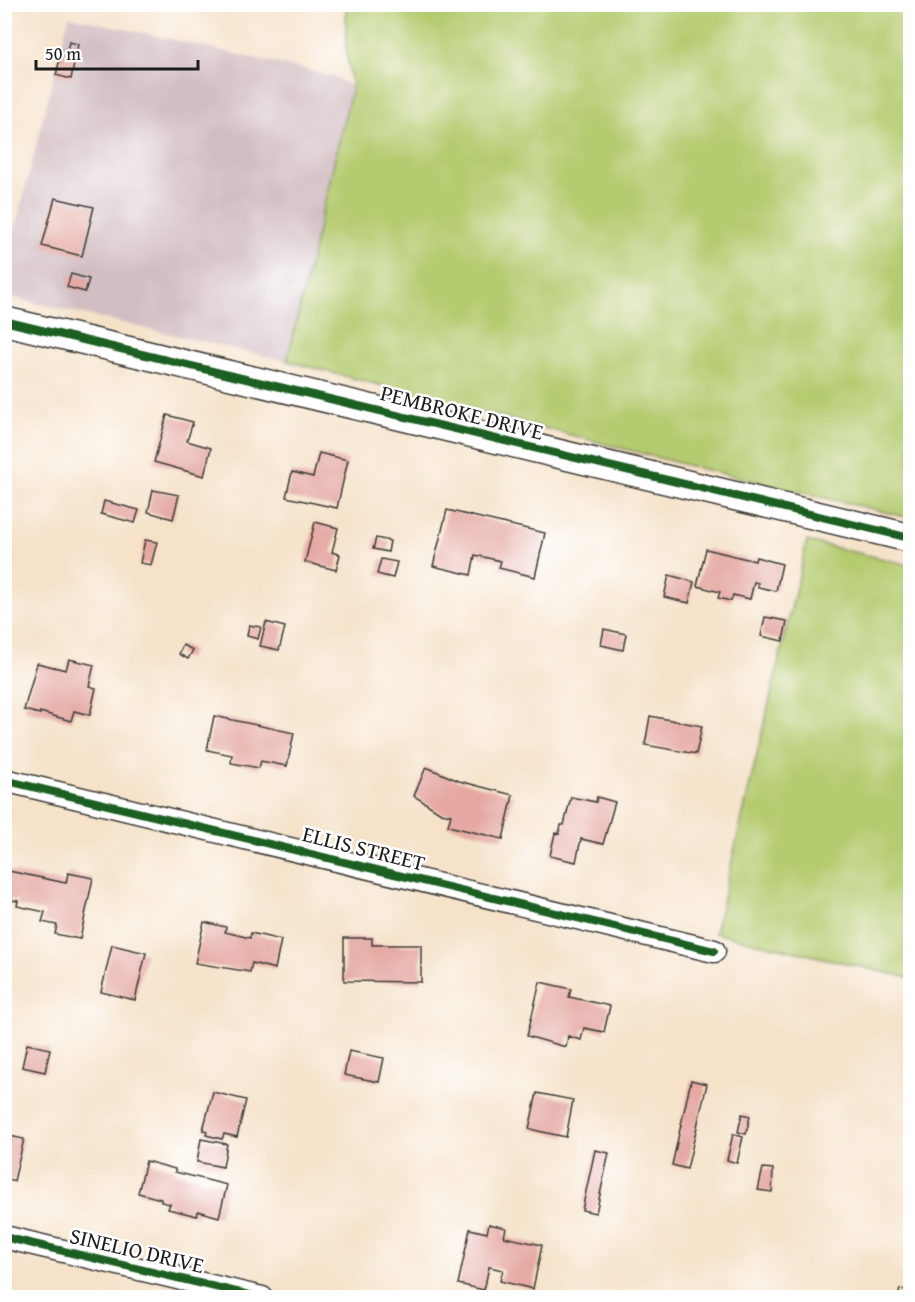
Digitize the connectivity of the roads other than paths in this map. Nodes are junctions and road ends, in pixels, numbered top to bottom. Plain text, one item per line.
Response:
1 (4, 321) edge
2 (910, 538) edge
3 (4, 780) edge
4 (714, 951) dead end
5 (4, 1237) edge
6 (262, 1298) edge

1 - 2 street, PEMBROKE DRIVE
3 - 4 street, ELLIS STREET
5 - 6 street, SINELIO DRIVE

